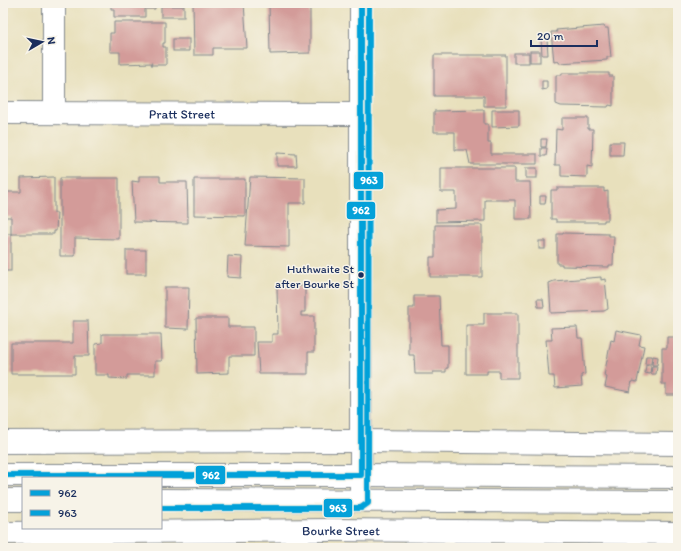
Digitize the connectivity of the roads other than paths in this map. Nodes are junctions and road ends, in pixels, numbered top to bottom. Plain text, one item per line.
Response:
1 (54, 3) edge
2 (361, 3) edge
3 (3, 113) edge
4 (54, 114) junction
5 (361, 114) junction
6 (361, 441) junction
7 (3, 442) edge
8 (678, 444) edge
9 (3, 475) edge
10 (361, 475) junction
11 (678, 477) edge
12 (3, 500) edge
13 (22, 500) edge
14 (162, 500) edge
15 (361, 500) junction
16 (678, 502) edge
17 (3, 533) edge
18 (678, 533) edge
19 (331, 539) edge

1 - 4 street
2 - 5 street
3 - 4 street, Pratt Street
4 - 5 street, Pratt Street
5 - 6 street
6 - 7 street
6 - 8 street
6 - 10 street
9 - 10 street
10 - 11 street
10 - 15 street
12 - 13 street
14 - 15 street
15 - 16 street
17 - 19 street, Bourke Street
18 - 19 street, Bourke Street

